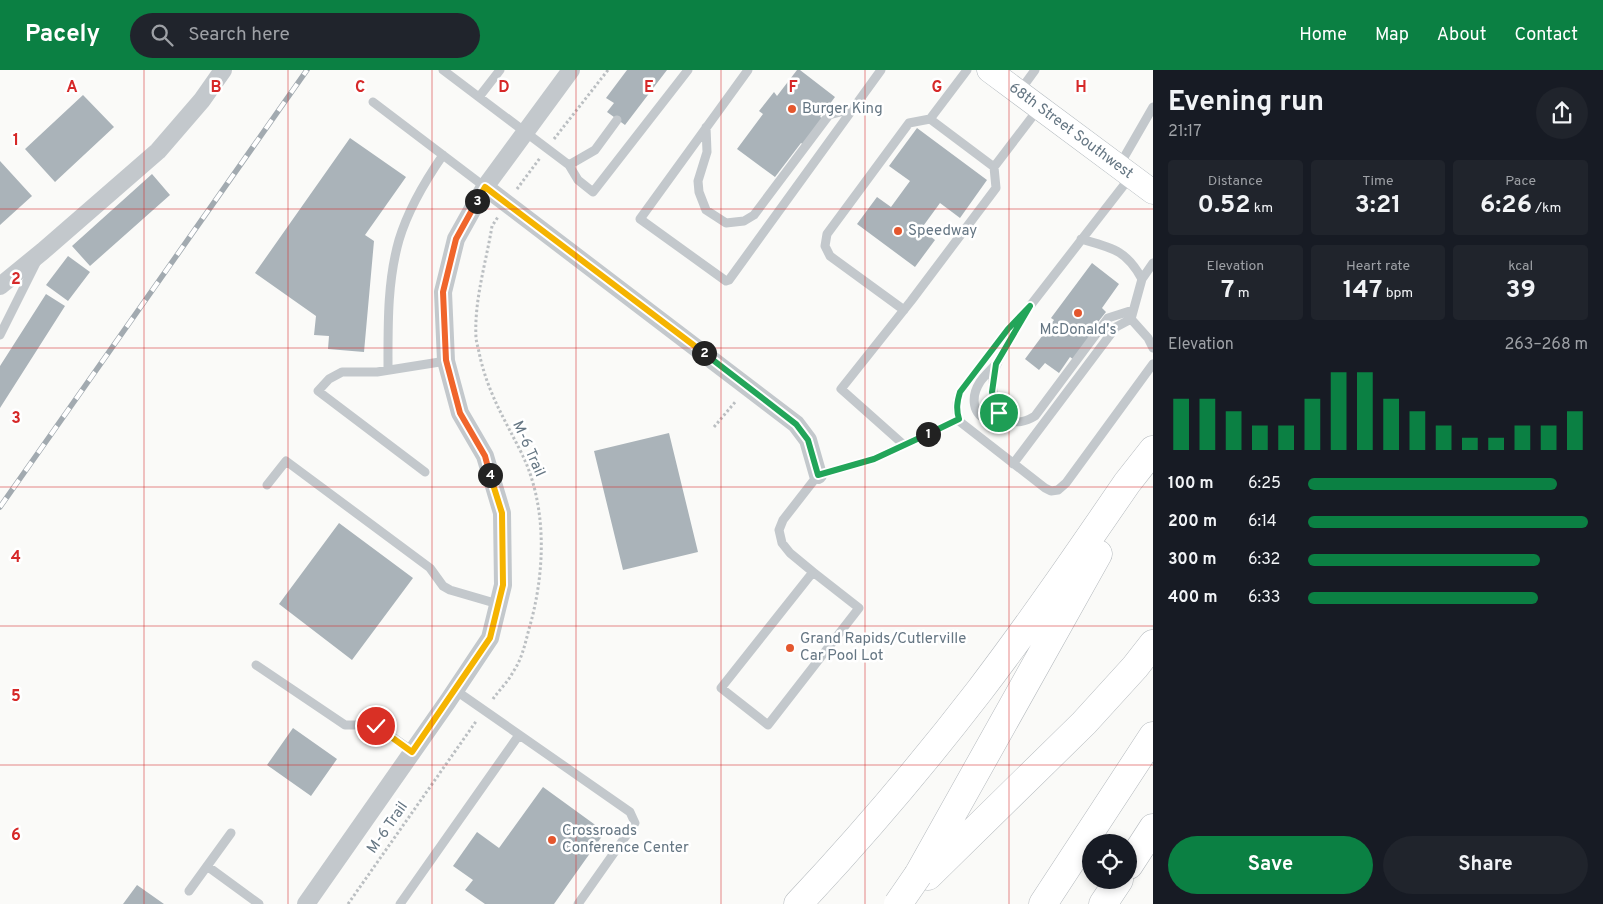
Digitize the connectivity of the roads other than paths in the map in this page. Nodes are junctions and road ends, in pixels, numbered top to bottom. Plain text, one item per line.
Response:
1 (223, 70) edge
2 (443, 70) edge
3 (500, 70) edge
4 (571, 70) edge
5 (688, 70) edge
6 (748, 70) edge
7 (881, 70) edge
8 (967, 70) edge
9 (1035, 70) edge
10 (993, 71) edge
11 (1018, 92) junction
12 (479, 97) junction
13 (373, 102) dead end
14 (1039, 107) junction
15 (1153, 108) edge
16 (852, 109) junction
17 (930, 119) junction
18 (617, 120) dead end
19 (706, 128) junction
20 (525, 132) junction
21 (443, 155) junction
22 (569, 165) junction
23 (994, 167) junction
24 (1125, 171) junction
25 (485, 187) junction
26 (1153, 192) edge
27 (1081, 239) junction
28 (42, 252) junction
29 (1153, 263) edge
30 (1142, 279) junction
31 (0, 286) edge
32 (1030, 306) junction
33 (904, 310) junction
34 (1132, 315) junction
35 (0, 335) edge
36 (1153, 348) edge
37 (446, 361) junction
38 (996, 364) junction
39 (1153, 364) edge
40 (388, 370) junction
41 (959, 419) junction
42 (1010, 421) junction
43 (904, 445) junction
44 (1153, 450) edge
45 (1153, 458) edge
46 (1013, 464) junction
47 (425, 472) dead end
48 (818, 475) junction
49 (268, 485) dead end
50 (813, 572) junction
51 (498, 604) junction
52 (1153, 644) edge
53 (256, 665) dead end
54 (455, 690) junction
55 (519, 734) junction
56 (1153, 736) edge
57 (412, 752) junction
58 (1153, 828) edge
59 (231, 833) dead end
60 (1137, 853) edge
61 (207, 866) junction
62 (924, 875) junction
63 (1113, 889) edge
64 (189, 891) dead end
65 (308, 903) edge
66 (259, 904) edge
67 (400, 904) edge
68 (578, 904) edge
69 (798, 904) edge
70 (900, 904) edge
71 (1043, 904) edge
72 (1103, 904) edge

1 - 28 street
2 - 12 lane
3 - 12 lane
4 - 20 street
5 - 22 lane
6 - 19 lane
7 - 16 lane
8 - 17 lane
9 - 11 lane
10 - 11 main road, 68th Street Southwest
11 - 14 main road, 68th Street Southwest
12 - 20 lane
13 - 21 lane
14 - 23 lane
14 - 24 main road, 68th Street Southwest
15 - 24 lane
16 - 19 lane
16 - 19 lane
17 - 23 lane
17 - 33 lane
18 - 22 lane
20 - 22 lane
20 - 25 street
21 - 25 lane
21 - 40 lane
23 - 33 lane
24 - 26 main road, 68th Street Southwest
24 - 27 lane
25 - 37 street
25 - 48 street
27 - 30 lane
27 - 32 lane
28 - 31 street
28 - 35 lane
29 - 30 lane
30 - 34 lane
32 - 38 lane
32 - 41 lane
33 - 43 lane
34 - 36 lane
34 - 42 lane
34 - 46 lane
37 - 40 lane
37 - 51 street
38 - 42 lane
38 - 42 lane
39 - 46 lane
40 - 47 lane
41 - 43 lane
41 - 46 lane
43 - 48 lane
44 - 69 highway
45 - 62 highway
48 - 50 lane
49 - 51 lane
50 - 50 lane
51 - 54 street
52 - 62 highway
53 - 57 lane
54 - 55 lane
54 - 57 street
55 - 67 lane
55 - 68 lane
56 - 71 highway
57 - 65 street
58 - 60 highway
59 - 61 lane
61 - 64 lane
61 - 66 lane
62 - 70 highway, bridge
63 - 72 highway

